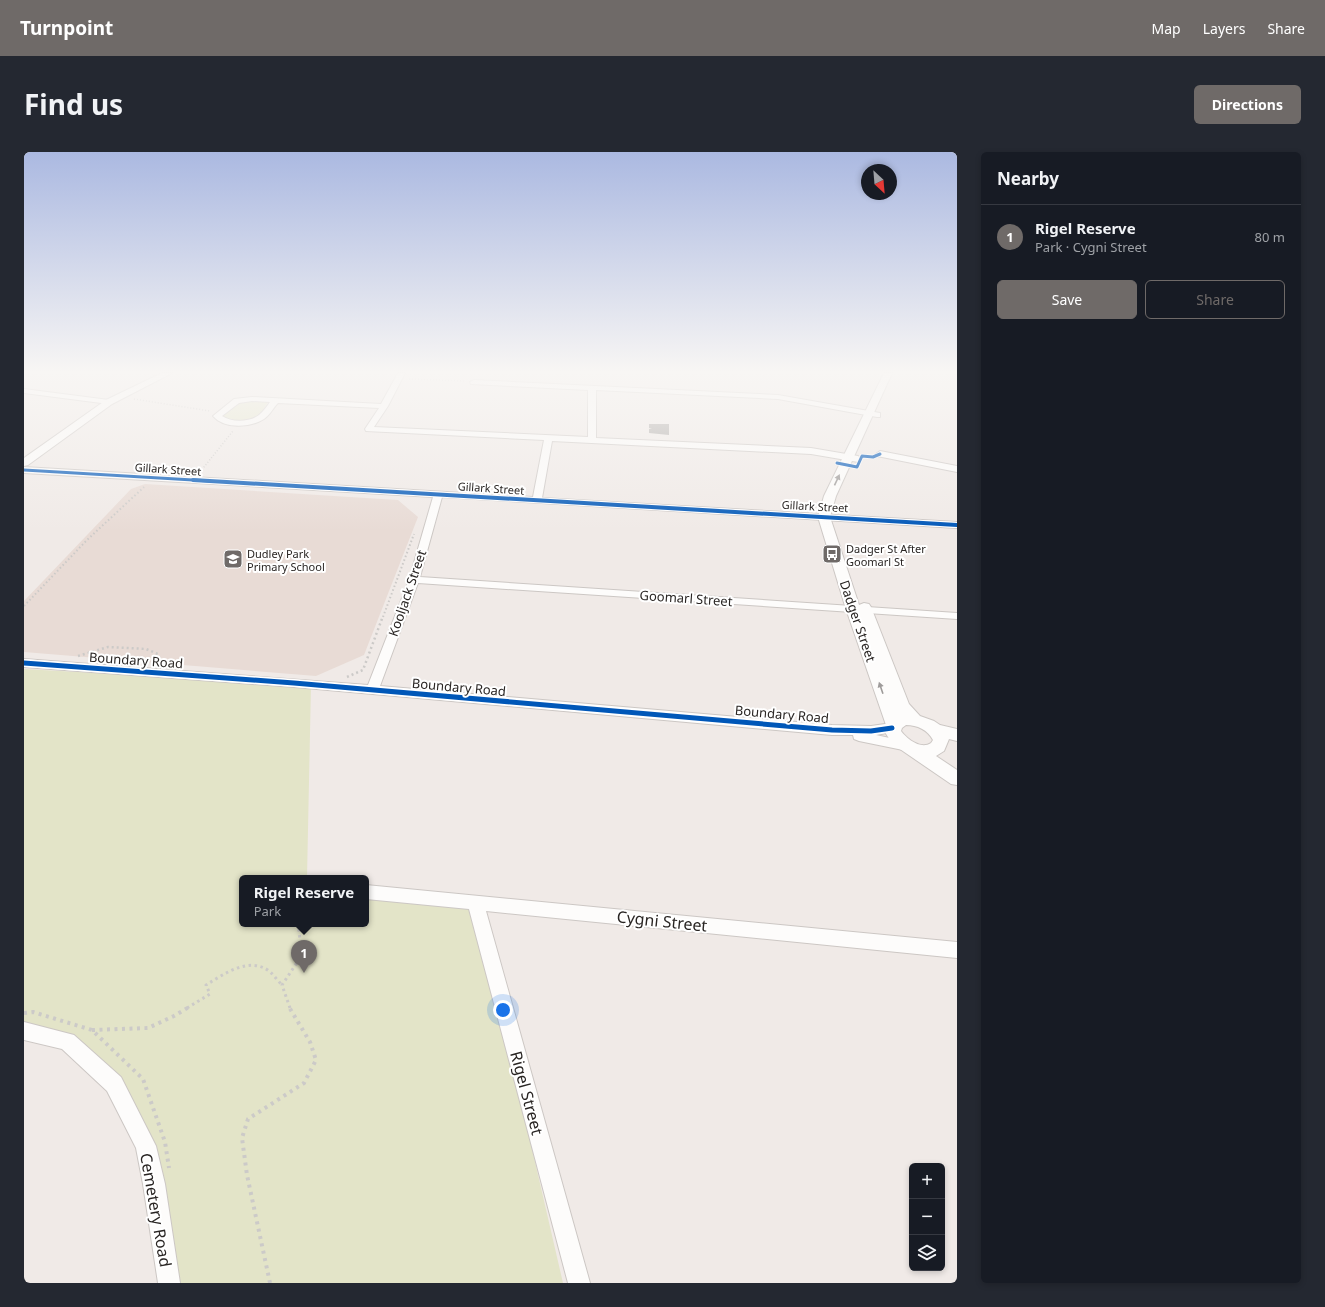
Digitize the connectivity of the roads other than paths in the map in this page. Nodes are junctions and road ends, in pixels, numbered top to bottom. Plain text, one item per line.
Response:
1 (74, 426) edge
2 (372, 426) edge
3 (592, 426) edge
4 (868, 426) edge
5 (548, 438) junction
6 (592, 440) junction
7 (880, 454) dead end
8 (853, 458) junction
9 (24, 462) edge
10 (957, 469) edge
11 (24, 470) edge
12 (438, 494) junction
13 (537, 500) junction
14 (829, 517) junction
15 (957, 525) edge
16 (414, 580) junction
17 (859, 610) junction
18 (957, 616) edge
19 (24, 663) edge
20 (372, 690) junction
21 (914, 720) junction
22 (893, 726) junction
23 (832, 730) junction
24 (957, 735) edge
25 (938, 740) junction
26 (957, 744) edge
27 (908, 747) junction
28 (957, 767) edge
29 (957, 779) edge
30 (369, 892) edge
31 (475, 902) junction
32 (957, 950) edge
33 (24, 1031) edge
34 (169, 1283) edge
35 (579, 1283) edge

1 - 9 street
2 - 5 street
3 - 6 street
4 - 8 street
5 - 6 street
5 - 13 street
6 - 8 street
7 - 10 street
8 - 14 street
11 - 12 street, Gillark Street
12 - 13 street, Gillark Street
12 - 16 street, Kooljack Street
13 - 14 street, Gillark Street
14 - 15 street, Gillark Street
14 - 17 street, Dadger Street
16 - 17 street, Goomarl Street
16 - 20 street, Kooljack Street
17 - 18 street, Goomarl Street
17 - 21 street, Dadger Street
22 -> 17 street, Dadger Street
19 - 20 street, Boundary Road
20 - 23 street, Boundary Road
21 - 22 street
21 - 25 street
22 - 23 street, Boundary Road
22 - 27 street, Dadger Street
23 - 27 street, Boundary Road
24 - 25 street
25 - 26 street
25 - 27 street
25 - 28 street
27 - 29 street
30 - 31 street, Cygni Street
31 - 32 street, Cygni Street
31 - 35 street, Rigel Street
33 - 34 street, Cemetery Road

